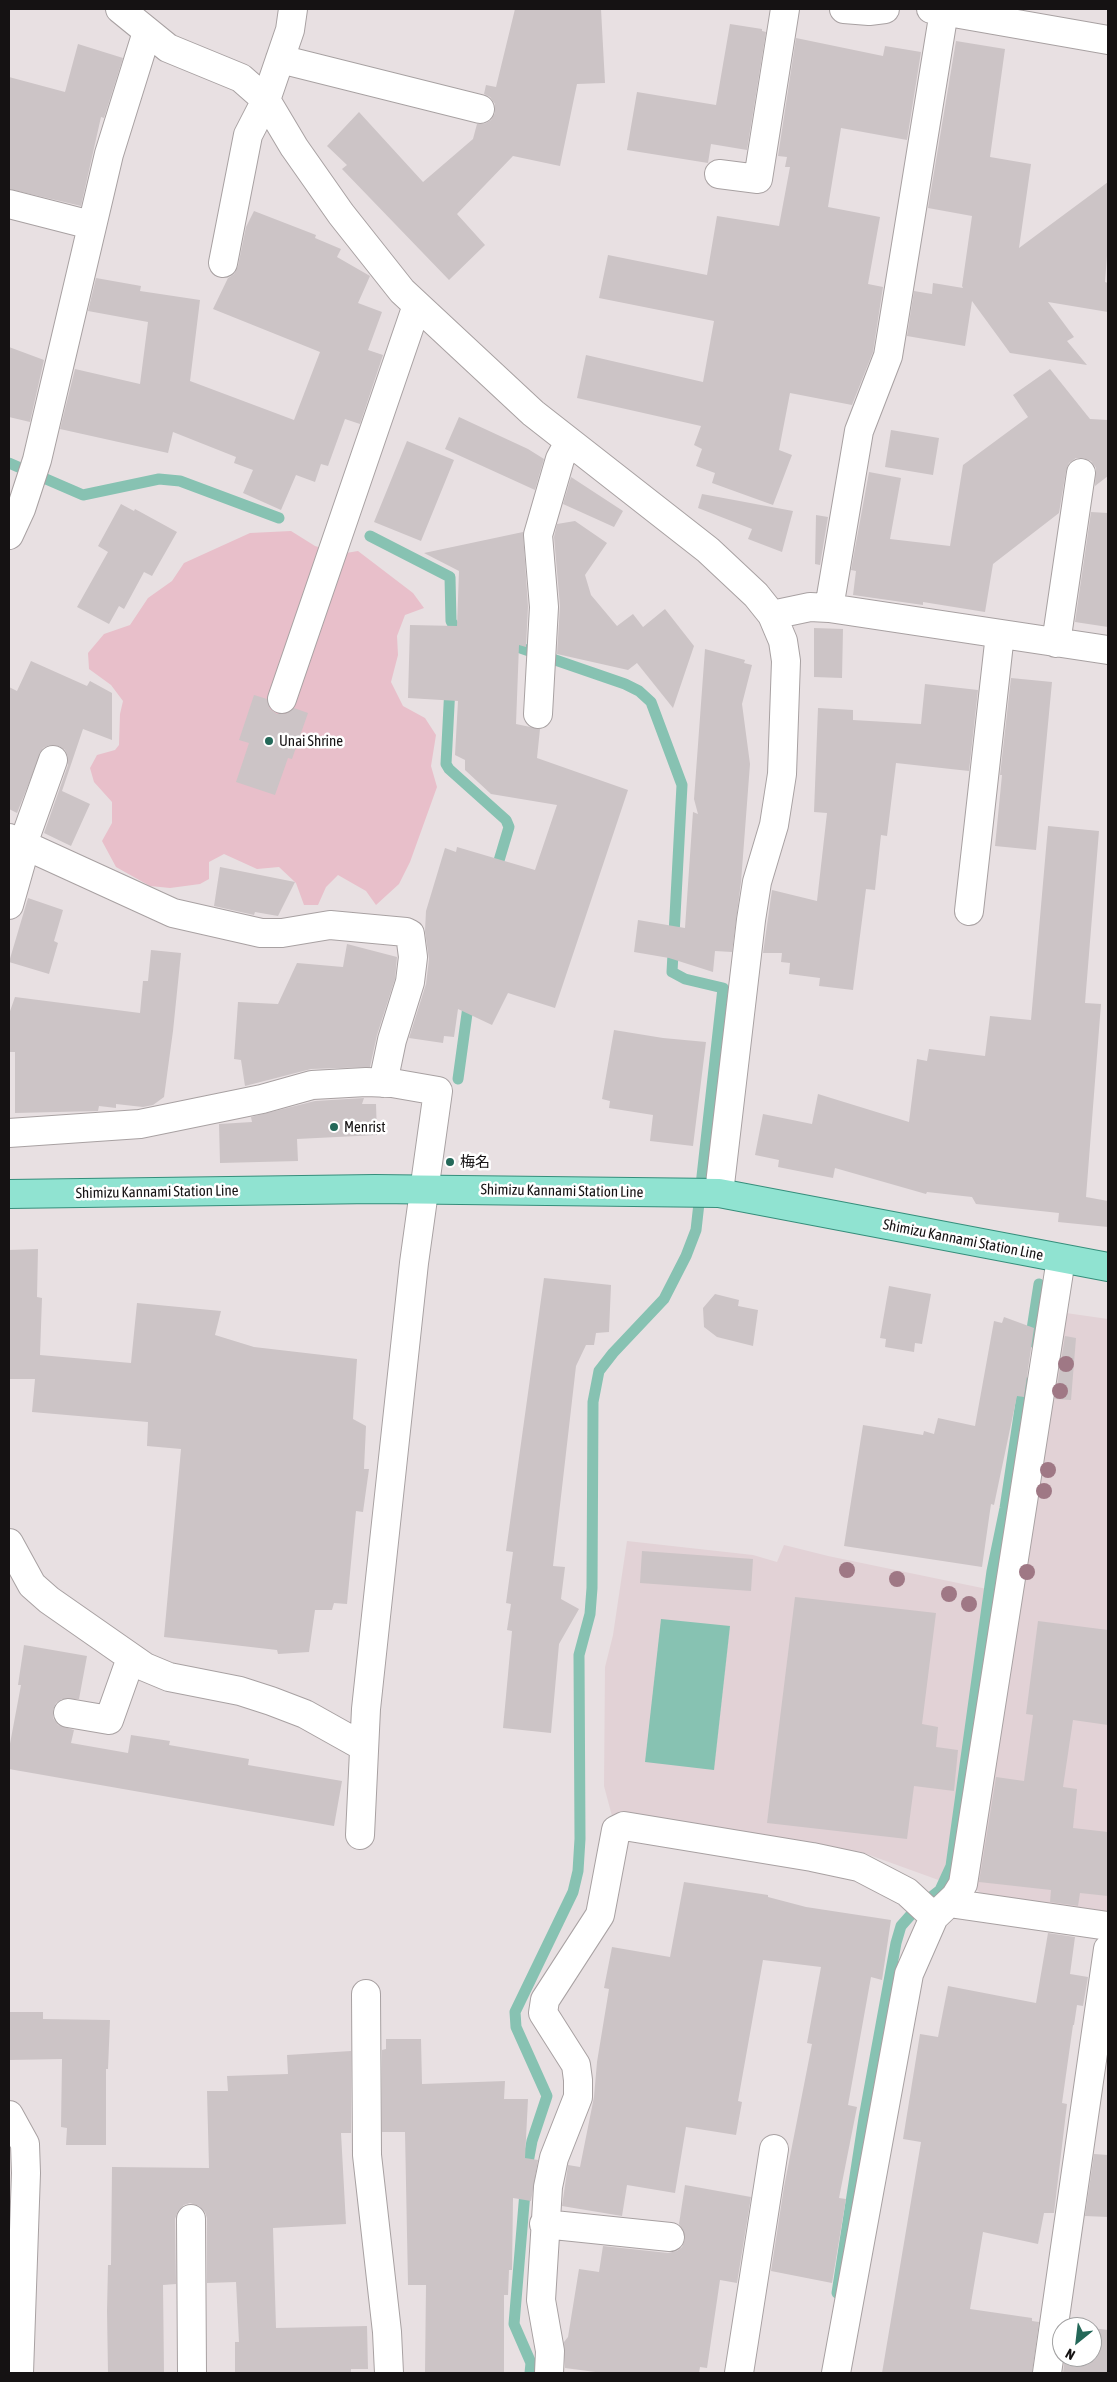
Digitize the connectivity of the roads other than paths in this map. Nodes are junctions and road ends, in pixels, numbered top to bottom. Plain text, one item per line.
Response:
1 (120, 9) edge
2 (293, 9) edge
3 (785, 9) edge
4 (844, 9) edge
5 (885, 9) edge
6 (938, 10) edge
7 (147, 32) junction
8 (1108, 40) edge
9 (280, 59) junction
10 (266, 100) junction
11 (480, 109) dead end
12 (719, 174) dead end
13 (9, 204) edge
14 (92, 224) junction
15 (223, 263) dead end
16 (417, 305) junction
17 (569, 442) junction
18 (1081, 473) dead end
19 (10, 529) edge
20 (829, 608) junction
21 (772, 615) junction
22 (1000, 634) junction
23 (1056, 642) junction
24 (1108, 650) edge
25 (282, 699) dead end
26 (538, 714) dead end
27 (53, 760) dead end
28 (19, 842) edge
29 (9, 905) edge
30 (969, 911) dead end
31 (384, 1082) junction
32 (9, 1133) edge
33 (424, 1189) junction
34 (719, 1193) junction
35 (9, 1194) edge
36 (1061, 1258) junction
37 (1108, 1267) edge
38 (10, 1547) edge
39 (131, 1658) junction
40 (68, 1713) dead end
41 (364, 1747) junction
42 (360, 1836) dead end
43 (936, 1909) junction
44 (1108, 1926) edge
45 (1108, 1949) edge
46 (366, 1994) dead end
47 (9, 2115) edge
48 (1096, 2119) edge
49 (774, 2148) dead end
50 (191, 2219) dead end
51 (544, 2224) junction
52 (670, 2237) dead end
53 (19, 2373) edge
54 (192, 2373) edge
55 (388, 2373) edge
56 (549, 2373) edge
57 (739, 2373) edge
58 (836, 2373) edge
59 (1047, 2373) edge

1 - 7 street
2 - 9 street
3 - 12 street
4 - 5 street
6 - 8 street
6 - 20 street
7 - 10 street
7 - 14 street
9 - 10 street
9 - 11 street
10 - 15 street
10 - 16 street
13 - 14 street
14 - 19 street
16 - 17 street
16 - 25 street
17 - 21 street
17 - 26 street
18 - 23 street
20 - 21 street
20 - 22 street
21 - 34 street
22 - 23 street
22 - 30 street
23 - 24 street
27 - 28 street
28 - 29 street
28 - 31 street
31 - 32 street
31 - 33 street
33 - 34 main road, Shimizu Kannami Station Line
33 - 35 main road, Shimizu Kannami Station Line
33 - 41 street
34 - 36 main road, Shimizu Kannami Station Line
36 - 37 main road, Shimizu Kannami Station Line
36 - 43 street
38 - 39 street
39 - 40 street
39 - 41 street
41 - 42 street
43 - 44 street
43 - 51 street
43 - 58 street
45 - 48 street
46 - 55 street
47 - 53 street
48 - 59 street
49 - 57 street
50 - 54 street
51 - 52 street
51 - 56 street

